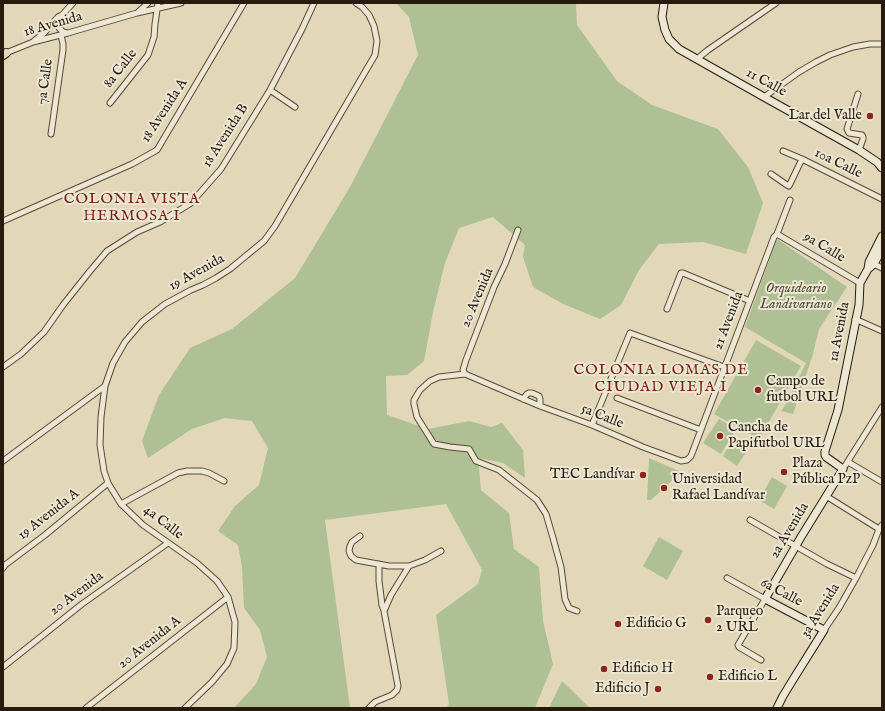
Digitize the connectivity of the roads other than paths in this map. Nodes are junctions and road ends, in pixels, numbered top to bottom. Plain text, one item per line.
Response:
1 (73, 3) edge
2 (148, 3) edge
3 (181, 3) edge
4 (244, 3) edge
5 (314, 3) edge
6 (356, 3) edge
7 (664, 3) edge
8 (776, 3) edge
9 (158, 6) edge
10 (137, 13) junction
11 (62, 15) junction
12 (68, 33) junction
13 (61, 34) junction
14 (33, 42) junction
15 (882, 44) edge
16 (4, 54) edge
17 (697, 59) junction
18 (270, 90) junction
19 (858, 94) dead end
20 (764, 98) junction
21 (110, 103) dead end
22 (295, 107) dead end
23 (51, 134) dead end
24 (859, 150) junction
25 (783, 151) dead end
26 (802, 159) junction
27 (880, 165) edge
28 (771, 174) dead end
29 (882, 199) edge
30 (790, 200) dead end
31 (3, 221) edge
32 (518, 230) dead end
33 (777, 234) junction
34 (882, 236) edge
35 (882, 249) edge
36 (870, 265) junction
37 (882, 268) edge
38 (860, 283) junction
39 (750, 301) junction
40 (667, 309) dead end
41 (855, 319) junction
42 (882, 331) edge
43 (3, 367) edge
44 (724, 367) junction
45 (465, 374) junction
46 (105, 386) junction
47 (618, 398) dead end
48 (523, 399) junction
49 (540, 406) junction
50 (882, 407) edge
51 (592, 425) junction
52 (701, 430) junction
53 (687, 460) joint
54 (3, 461) edge
55 (848, 462) junction
56 (844, 469) junction
57 (224, 481) dead end
58 (882, 482) edge
59 (108, 483) junction
60 (826, 496) junction
61 (121, 504) junction
62 (750, 520) dead end
63 (880, 527) edge
64 (360, 536) dead end
65 (168, 543) junction
66 (795, 547) junction
67 (441, 551) dead end
68 (379, 564) junction
69 (409, 566) junction
70 (4, 567) edge
71 (727, 578) dead end
72 (856, 578) junction
73 (228, 597) junction
74 (765, 599) junction
75 (384, 611) junction
76 (577, 611) dead end
77 (824, 630) junction
78 (761, 660) dead end
79 (3, 667) edge
80 (86, 708) edge
81 (185, 708) edge
82 (369, 708) edge
83 (777, 708) edge

1 - 11 street, 7a Calle
2 - 10 street
3 - 9 street, 18 Avenida
4 - 31 street, 18 Avenida A
5 - 18 street, 18 Avenida B
6 - 46 street, 19 Avenida
7 - 17 street, 11 Calle
8 - 17 street
9 - 10 street, 18 Avenida
9 - 21 street, 8a Calle
10 - 12 street, 18 Avenida
11 - 12 street
11 - 14 street, 7a Calle
12 - 13 street, 18 Avenida
13 - 14 street, 18 Avenida
13 - 23 street, 7a Calle
14 - 16 street, 18 Avenida
15 - 20 street
17 - 20 street, 11 Calle
18 - 22 street
18 - 43 street, 18 Avenida B
19 - 24 street
20 - 24 street, 11 Calle
24 - 27 street, 11 Calle
25 - 26 street, 10a Calle
26 - 28 street
26 - 29 street, 10a Calle
30 - 33 street, 21 Avenida
32 - 45 street, 20 Avenida
33 - 38 street, 9a Calle
33 - 39 street, 21 Avenida
34 - 36 street
35 - 36 street
36 - 37 street
36 - 38 street
38 - 41 street, 1a Avenida
39 - 40 street
39 - 44 street, 21 Avenida
41 - 42 street
41 - 56 street, 1a Avenida
44 - 51 street
44 - 52 street, 21 Avenida
45 - 48 street, 5a Calle
45 - 76 street
46 - 54 street
46 - 59 street, 4a Calle
47 - 52 street
48 - 49 street, 5a Calle
48 - 49 street
49 - 51 street, 5a Calle
50 - 55 street, 2a Avenida
51 - 53 street, 5a Calle
52 - 53 street, 21 Avenida
55 - 56 street, 2a Avenida
55 - 58 street
56 - 60 street, 2a Avenida
57 - 61 street
59 - 61 street, 4a Calle
59 - 70 street, 19 Avenida A
60 - 63 street
60 - 66 street, 2a Avenida
61 - 65 street, 4a Calle
62 - 66 street
63 - 72 street, 3a Avenida
64 - 68 street
65 - 73 street, 4a Calle
65 - 79 street, 20 Avenida
66 - 72 street
66 - 74 street, 2a Avenida
67 - 69 street
68 - 69 street
68 - 75 street
69 - 75 street
71 - 74 street, 6a Calle
72 - 77 street, 3a Avenida
73 - 80 street, 20 Avenida A
73 - 81 street, 4a Calle
74 - 77 street, 6a Calle
74 - 78 street, 2a Avenida
75 - 82 street
77 - 83 street, 3a Avenida

